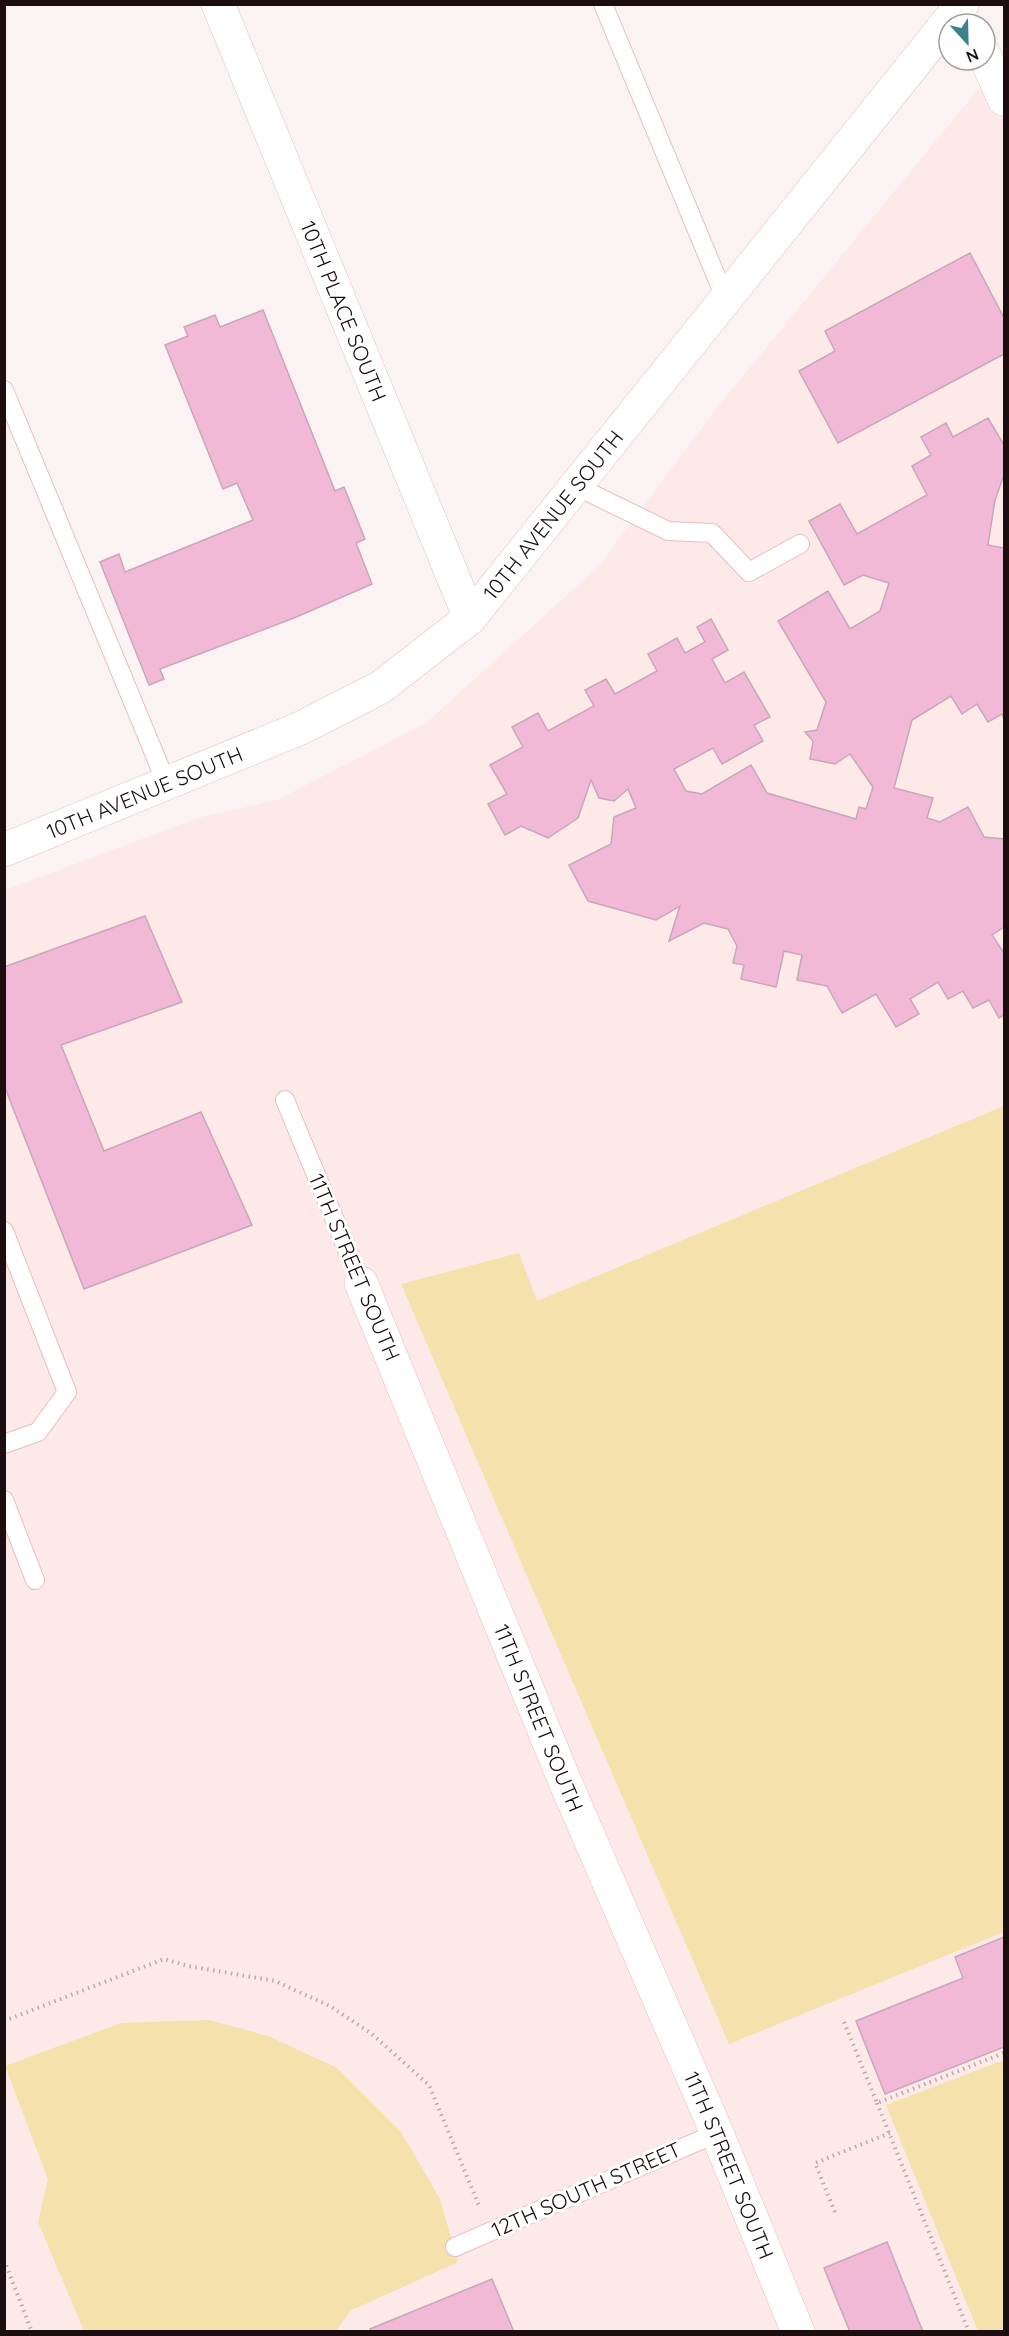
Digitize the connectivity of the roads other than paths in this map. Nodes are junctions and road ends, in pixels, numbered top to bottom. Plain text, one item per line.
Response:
1 (218, 4) edge
2 (603, 4) edge
3 (964, 10) edge
4 (992, 72) edge
5 (1005, 99) edge
6 (726, 300) junction
7 (4, 390) edge
8 (576, 486) junction
9 (800, 544) dead end
10 (470, 618) junction
11 (166, 782) junction
12 (4, 850) edge
13 (285, 1100) dead end
14 (4, 1231) edge
15 (362, 1283) joint
16 (4, 1444) edge
17 (4, 1500) edge
18 (35, 1580) dead end
19 (717, 2133) junction
20 (455, 2247) dead end
21 (798, 2331) edge

1 - 10 street, 10TH PLACE SOUTH
2 - 6 lane
3 - 6 street, 10TH AVENUE SOUTH
4 - 5 street
6 - 8 street, 10TH AVENUE SOUTH
7 - 11 lane
8 - 9 lane
8 - 10 street, 10TH AVENUE SOUTH
10 - 11 street, 10TH AVENUE SOUTH
11 - 12 street, 10TH AVENUE SOUTH
13 - 15 lane, 11TH STREET SOUTH
14 - 16 lane
15 - 19 street, 11TH STREET SOUTH
17 - 18 lane
19 - 20 lane, 12TH SOUTH STREET
19 - 21 street, 11TH STREET SOUTH

